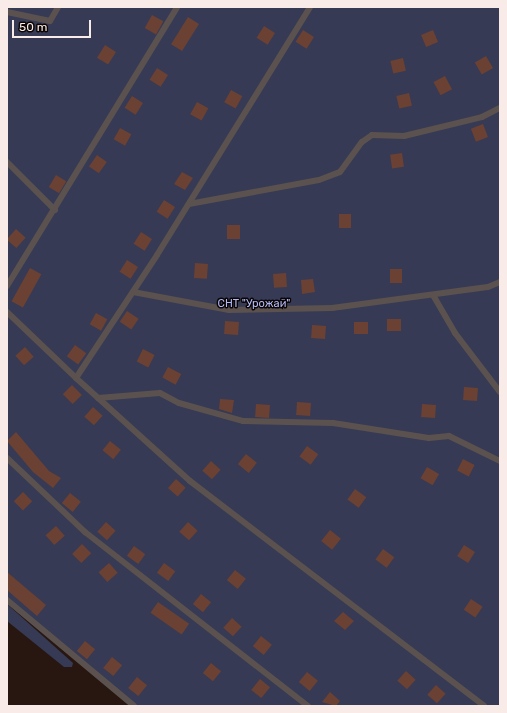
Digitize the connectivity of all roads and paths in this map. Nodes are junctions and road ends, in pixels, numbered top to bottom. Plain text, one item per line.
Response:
1 (58, 7) edge
2 (178, 7) edge
3 (310, 7) edge
4 (7, 12) edge
5 (500, 108) edge
6 (7, 162) edge
7 (189, 204) junction
8 (55, 210) junction
9 (500, 282) edge
10 (7, 286) edge
11 (133, 292) junction
12 (434, 294) junction
13 (7, 312) edge
14 (76, 378) junction
15 (500, 392) edge
16 (98, 398) junction
17 (7, 458) edge
18 (500, 461) edge
19 (7, 600) edge
20 (134, 706) edge
21 (308, 706) edge
22 (484, 706) edge

1 - 4 lane
2 - 8 lane
3 - 7 lane
5 - 7 lane
6 - 8 lane
7 - 11 lane
8 - 10 lane
9 - 12 lane
11 - 12 lane
11 - 14 lane
12 - 15 lane
13 - 14 lane
14 - 16 lane
16 - 18 lane
16 - 22 lane
17 - 21 lane
19 - 20 lane

